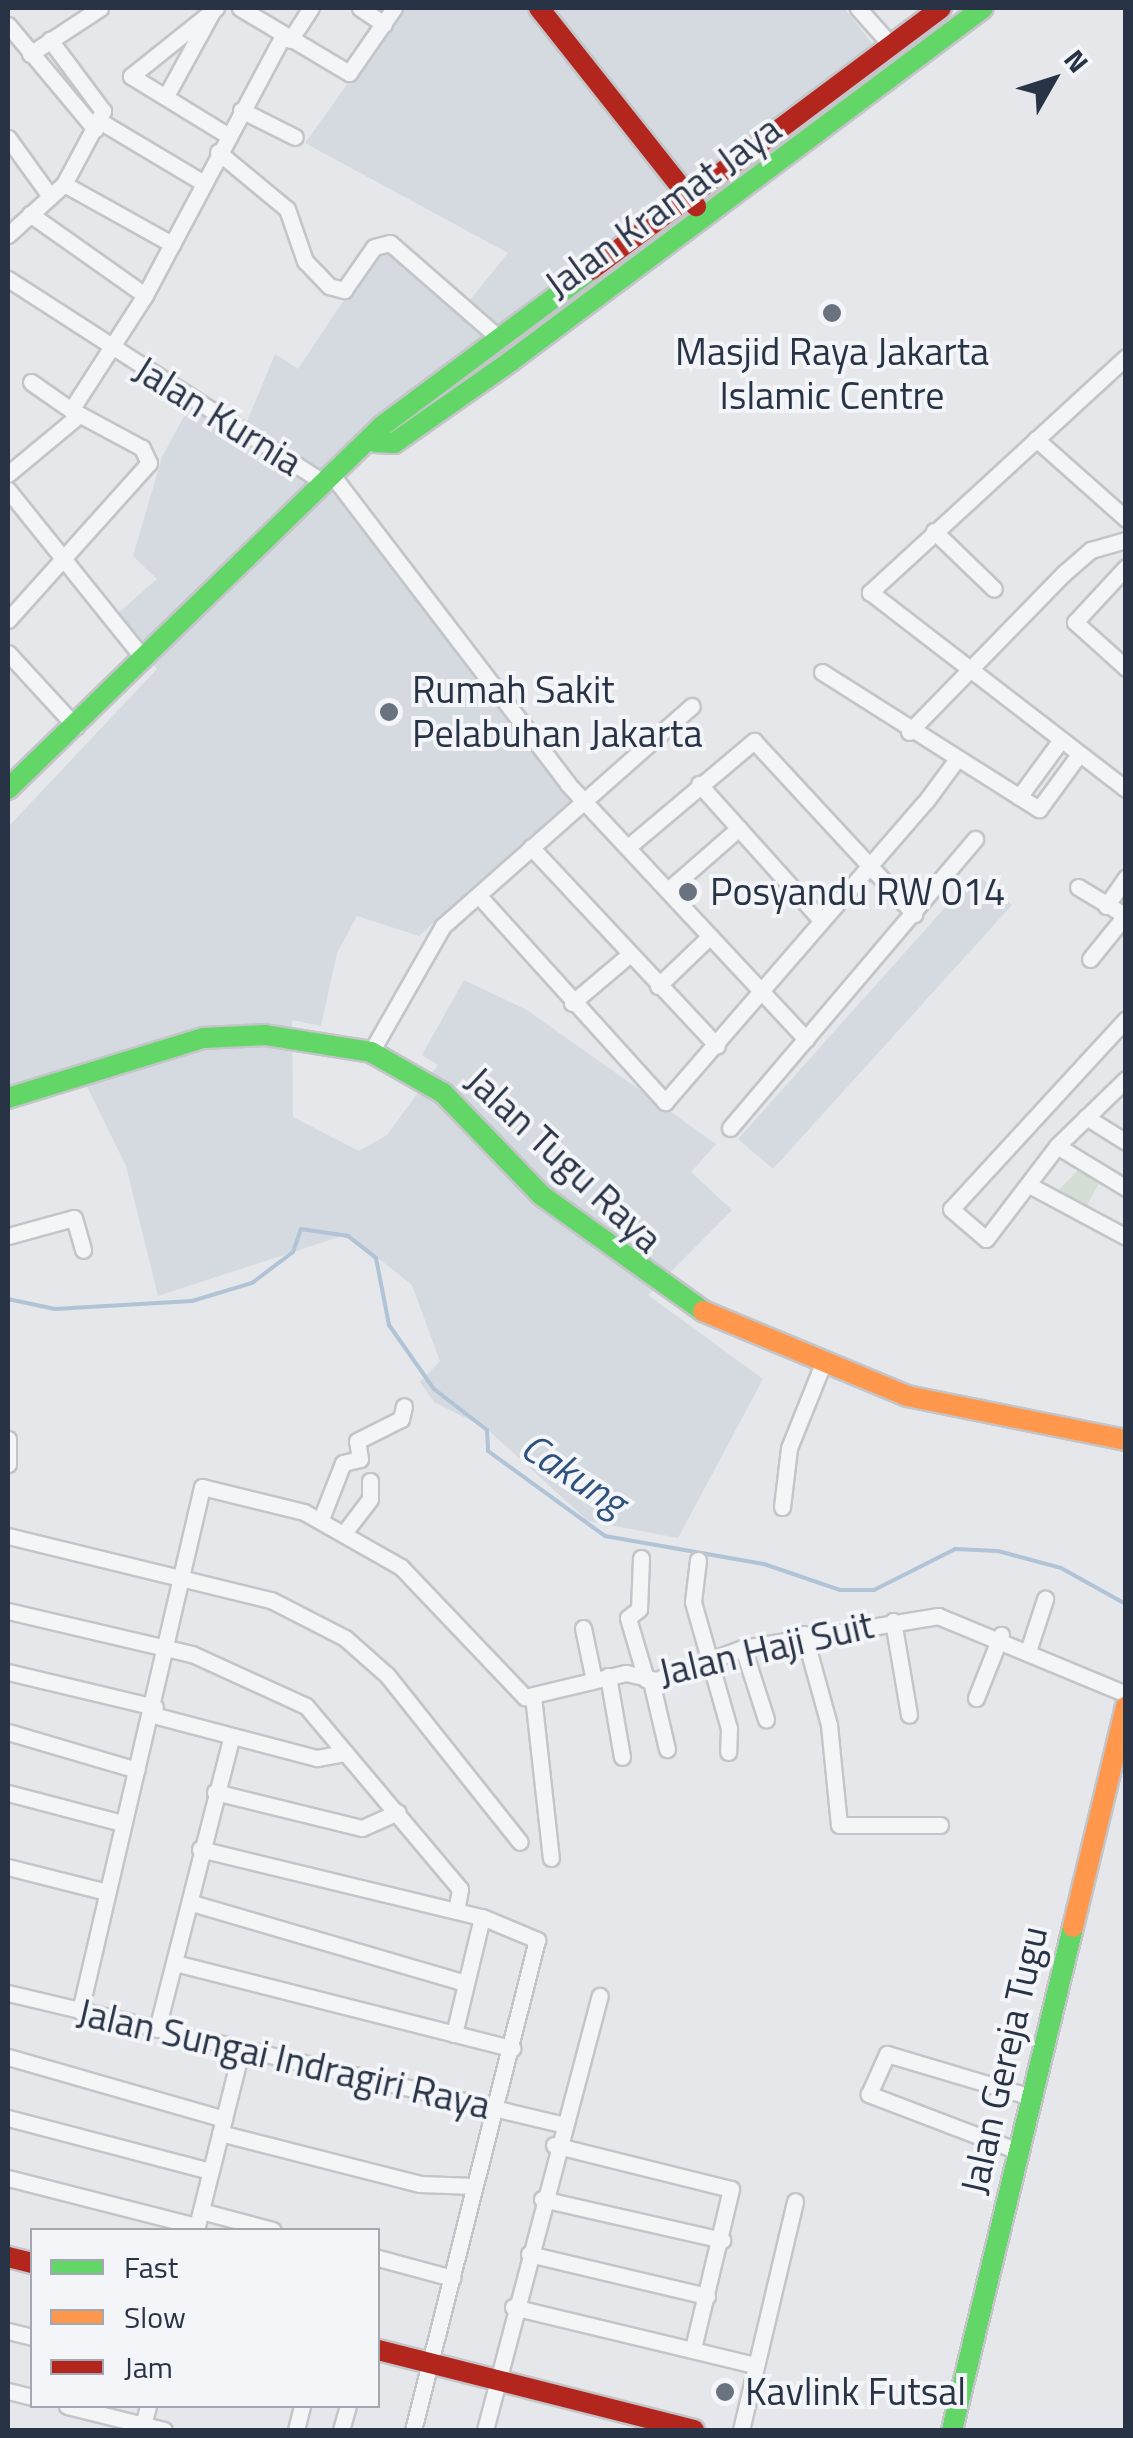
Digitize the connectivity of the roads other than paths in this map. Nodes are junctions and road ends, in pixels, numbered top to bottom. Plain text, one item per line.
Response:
1 (240, 8) edge
2 (310, 8) edge
3 (360, 8) edge
4 (394, 8) edge
5 (540, 8) edge
6 (858, 8) edge
7 (940, 8) edge
8 (983, 8) edge
9 (215, 9) edge
10 (92, 10) edge
11 (384, 24) junction
12 (8, 25) edge
13 (287, 38) junction
14 (50, 40) junction
15 (890, 45) junction
16 (30, 54) junction
17 (166, 96) junction
18 (241, 110) junction
19 (96, 124) junction
20 (227, 135) junction
21 (295, 137) dead end
22 (8, 138) edge
23 (218, 152) junction
24 (202, 182) junction
25 (64, 184) junction
26 (50, 196) junction
27 (689, 197) junction
28 (30, 214) junction
29 (706, 220) junction
30 (8, 235) edge
31 (172, 244) junction
32 (8, 280) edge
33 (145, 296) junction
34 (501, 340) junction
35 (112, 350) junction
36 (1126, 357) edge
37 (31, 382) dead end
38 (75, 412) junction
39 (1036, 439) junction
40 (375, 442) junction
41 (8, 474) edge
42 (328, 479) junction
43 (8, 490) edge
44 (1126, 519) edge
45 (934, 532) junction
46 (1126, 540) edge
47 (61, 566) junction
48 (1126, 568) edge
49 (994, 589) dead end
50 (8, 620) edge
51 (8, 653) edge
52 (144, 659) junction
53 (964, 666) junction
54 (1126, 668) edge
55 (822, 672) dead end
56 (692, 706) dead end
57 (76, 727) junction
58 (909, 732) junction
59 (1058, 744) junction
60 (1077, 758) junction
61 (954, 762) junction
62 (699, 784) junction
63 (8, 789) edge
64 (1126, 789) edge
65 (1018, 797) junction
66 (582, 800) junction
67 (735, 831) junction
68 (976, 839) dead end
69 (531, 846) junction
70 (628, 847) junction
71 (869, 867) junction
72 (1126, 876) edge
73 (1078, 887) dead end
74 (668, 890) junction
75 (479, 896) junction
76 (1106, 906) junction
77 (914, 914) junction
78 (1125, 916) edge
79 (817, 924) junction
80 (710, 936) junction
81 (630, 954) junction
82 (1090, 959) dead end
83 (658, 986) junction
84 (760, 991) junction
85 (572, 1004) junction
86 (1126, 1019) edge
87 (806, 1038) junction
88 (717, 1046) junction
89 (371, 1052) junction
90 (1121, 1088) edge
91 (8, 1098) edge
92 (1086, 1117) junction
93 (730, 1128) dead end
94 (1126, 1142) edge
95 (1058, 1146) junction
96 (1029, 1185) junction
97 (1126, 1188) edge
98 (8, 1236) edge
99 (1126, 1237) edge
100 (83, 1250) dead end
101 (822, 1366) junction
102 (404, 1406) dead end
103 (8, 1439) edge
104 (1126, 1440) edge
105 (8, 1464) edge
106 (370, 1481) dead end
107 (782, 1506) dead end
108 (321, 1520) junction
109 (344, 1533) junction
110 (8, 1536) edge
111 (641, 1558) dead end
112 (698, 1560) dead end
113 (184, 1578) junction
114 (1044, 1599) dead end
115 (8, 1611) edge
116 (893, 1621) junction
117 (583, 1628) dead end
118 (804, 1634) junction
119 (1000, 1636) junction
120 (744, 1648) junction
121 (1029, 1648) junction
122 (168, 1650) junction
123 (709, 1661) junction
124 (8, 1672) edge
125 (601, 1678) junction
126 (648, 1680) junction
127 (1126, 1694) edge
128 (532, 1696) junction
129 (976, 1698) dead end
130 (1126, 1706) edge
131 (154, 1711) junction
132 (908, 1715) dead end
133 (766, 1719) dead end
134 (1122, 1731) edge
135 (8, 1732) edge
136 (231, 1738) junction
137 (667, 1749) dead end
138 (728, 1752) dead end
139 (346, 1753) junction
140 (622, 1758) dead end
141 (137, 1770) junction
142 (214, 1792) junction
143 (8, 1793) edge
144 (398, 1812) junction
145 (122, 1823) junction
146 (940, 1825) dead end
147 (520, 1842) dead end
148 (200, 1849) junction
149 (551, 1858) dead end
150 (8, 1867) edge
151 (107, 1892) junction
152 (192, 1903) junction
153 (456, 1911) junction
154 (482, 1917) junction
155 (176, 1963) junction
156 (465, 1983) junction
157 (8, 1993) edge
158 (600, 1996) dead end
159 (80, 2011) junction
160 (157, 2029) junction
161 (454, 2034) junction
162 (512, 2048) junction
163 (240, 2051) junction
164 (8, 2057) edge
165 (1031, 2097) junction
166 (498, 2109) junction
167 (8, 2118) edge
168 (561, 2124) junction
169 (222, 2126) junction
170 (554, 2145) junction
171 (1018, 2150) junction
172 (210, 2171) junction
173 (8, 2178) edge
174 (474, 2186) junction
175 (542, 2200) junction
176 (795, 2201) dead end
177 (198, 2222) edge
178 (255, 2228) edge
179 (722, 2240) junction
180 (529, 2254) junction
181 (380, 2259) edge
182 (452, 2278) junction
183 (707, 2296) junction
184 (513, 2307) junction
185 (693, 2348) junction
186 (380, 2351) edge
187 (432, 2364) junction
188 (755, 2366) junction
189 (496, 2380) junction
190 (74, 2408) edge
191 (640, 2424) edge
192 (143, 2427) edge
193 (164, 2430) edge
194 (413, 2430) edge
195 (485, 2430) edge
196 (694, 2430) edge
197 (741, 2430) edge
198 (952, 2430) edge

1 - 13 street
2 - 13 street
3 - 11 street
4 - 11 street
5 - 27 street
6 - 15 street
7 - 15 street, Jalan Kramat Jaya
8 - 29 street, Jalan Kramat Jaya
9 - 17 street
9 - 17 street
10 - 14 street
11 - 13 street
12 - 16 street
13 - 18 street
14 - 16 street
14 - 19 street
15 - 27 street, Jalan Kramat Jaya
16 - 19 street
17 - 20 street
18 - 20 street
18 - 21 street
19 - 24 street
19 - 25 street
20 - 23 street
22 - 26 street
23 - 24 street
23 - 34 street
24 - 31 street
25 - 26 street
25 - 31 street
26 - 28 street
27 - 29 street
27 - 34 street, Jalan Kramat Jaya
28 - 30 street
28 - 33 street
29 - 40 street, Jalan Kramat Jaya
31 - 33 street
32 - 35 street, Jalan Kurnia
33 - 35 street
34 - 40 street, Jalan Kramat Jaya
35 - 38 street
35 - 42 street, Jalan Kurnia
36 - 39 street
37 - 38 street
38 - 41 street
38 - 47 street
39 - 44 street
39 - 45 street
40 - 42 street, Jalan Kramat Jaya
42 - 52 street, Jalan Kramat Jaya
42 - 66 street
43 - 47 street
45 - 49 street
45 - 53 street
46 - 53 street
47 - 50 street
47 - 52 street
48 - 54 street
51 - 57 street
52 - 57 street, Jalan Kramat Jaya
53 - 58 street
53 - 59 street
55 - 58 street
56 - 66 street
57 - 63 street, Jalan Kramat Jaya
58 - 61 street
59 - 60 street
59 - 65 street
60 - 64 street
60 - 65 street
61 - 65 street
61 - 71 street
62 - 67 street
62 - 70 street
62 - 71 street
66 - 69 street
66 - 70 street
67 - 74 street
67 - 79 street
68 - 77 street
69 - 75 street
69 - 81 street
70 - 74 street
71 - 77 street
71 - 79 street
72 - 76 street
73 - 76 street
74 - 80 street
75 - 85 street
75 - 89 street
76 - 78 street
77 - 87 street
78 - 82 street
79 - 84 street
80 - 83 street
80 - 84 street
81 - 83 street
81 - 85 street
83 - 88 street
84 - 87 street
84 - 88 street
85 - 88 street
86 - 96 street
87 - 93 street
89 - 91 street, Jalan Tugu Raya
89 - 101 street, Jalan Tugu Raya
90 - 92 street
92 - 94 street
92 - 95 street
95 - 96 street
95 - 97 street
96 - 99 street
98 - 100 street
101 - 104 street, Jalan Tugu Raya
101 - 107 street
102 - 108 street
103 - 105 street
106 - 109 street
108 - 109 street
108 - 113 street
109 - 128 street
110 - 113 street
111 - 126 street
112 - 123 street
113 - 122 street
113 - 147 street
114 - 121 street
115 - 122 street
116 - 118 street, Jalan Haji Suit
116 - 119 street, Jalan Haji Suit
116 - 132 street
117 - 125 street
118 - 120 street, Jalan Haji Suit
118 - 146 street
119 - 121 street, Jalan Haji Suit
119 - 129 street
120 - 123 street, Jalan Haji Suit
120 - 133 street
121 - 127 street, Jalan Haji Suit
122 - 131 street
122 - 139 street
123 - 126 street, Jalan Haji Suit
123 - 138 street
124 - 131 street
125 - 126 street, Jalan Haji Suit
125 - 128 street, Jalan Haji Suit
125 - 140 street
126 - 137 street
128 - 149 street
130 - 134 street, Jalan Gereja Tugu
131 - 136 street
131 - 141 street
134 - 165 street, Jalan Gereja Tugu
135 - 141 street
136 - 139 street
136 - 142 street
139 - 144 street
141 - 145 street
142 - 144 street
142 - 148 street
143 - 145 street
144 - 153 street
145 - 151 street
148 - 152 street
148 - 153 street
150 - 151 street
151 - 159 street
152 - 155 street
152 - 156 street
153 - 154 street
154 - 156 street
154 - 162 street
155 - 160 street
155 - 161 street
156 - 161 street
157 - 159 street, Jalan Sungai Indragiri Raya
158 - 168 street
159 - 160 street, Jalan Sungai Indragiri Raya
160 - 163 street, Jalan Sungai Indragiri Raya
161 - 162 street
162 - 166 street
163 - 166 street, Jalan Sungai Indragiri Raya
163 - 169 street
164 - 169 street
165 - 171 street, Jalan Gereja Tugu
165 - 171 street
166 - 168 street, Jalan Sungai Indragiri Raya
166 - 174 street
167 - 172 street
168 - 170 street
169 - 172 street
169 - 174 street
170 - 175 street
170 - 179 street
171 - 198 street, Jalan Gereja Tugu
172 - 177 street
173 - 177 street
174 - 182 street
175 - 179 street
175 - 180 street
176 - 188 street
177 - 178 street
179 - 183 street
180 - 183 street
180 - 184 street
181 - 182 street
182 - 187 street
183 - 185 street
184 - 185 street
184 - 189 street
185 - 188 street
186 - 187 street
187 - 189 street
187 - 194 street
188 - 197 street
189 - 191 street
189 - 195 street
190 - 192 street
191 - 196 street
192 - 193 street

